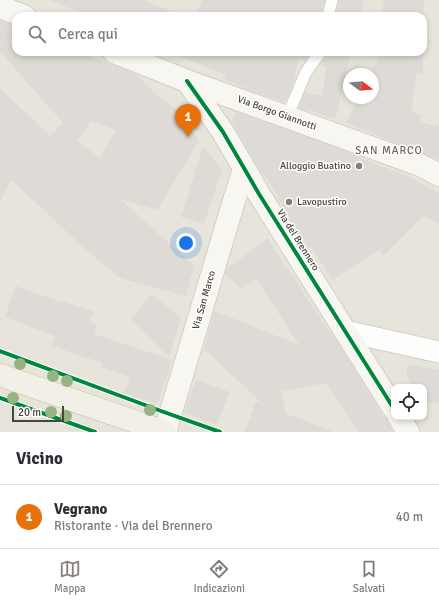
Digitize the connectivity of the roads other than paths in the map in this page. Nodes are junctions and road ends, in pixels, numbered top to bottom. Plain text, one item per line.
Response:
1 (332, 0) edge
2 (0, 7) edge
3 (13, 12) edge
4 (329, 12) edge
5 (124, 56) edge
6 (318, 56) edge
7 (187, 81) junction
8 (287, 117) junction
9 (244, 169) junction
10 (439, 175) edge
11 (345, 331) junction
12 (439, 352) edge
13 (0, 375) edge
14 (391, 404) edge
15 (401, 420) edge
16 (165, 432) edge
17 (408, 432) edge

1 - 4 lane
2 - 3 street
5 - 7 street, Via Borgo Giannotti
6 - 8 lane
7 - 8 street, Via Borgo Giannotti
7 - 9 street, Via del Brennero
8 - 10 street, Via Borgo Giannotti
9 - 11 street, Via del Brennero
9 - 16 street, Via San Marco
11 - 12 street
11 - 14 street, Via del Brennero
13 - 16 main road
15 - 17 street

